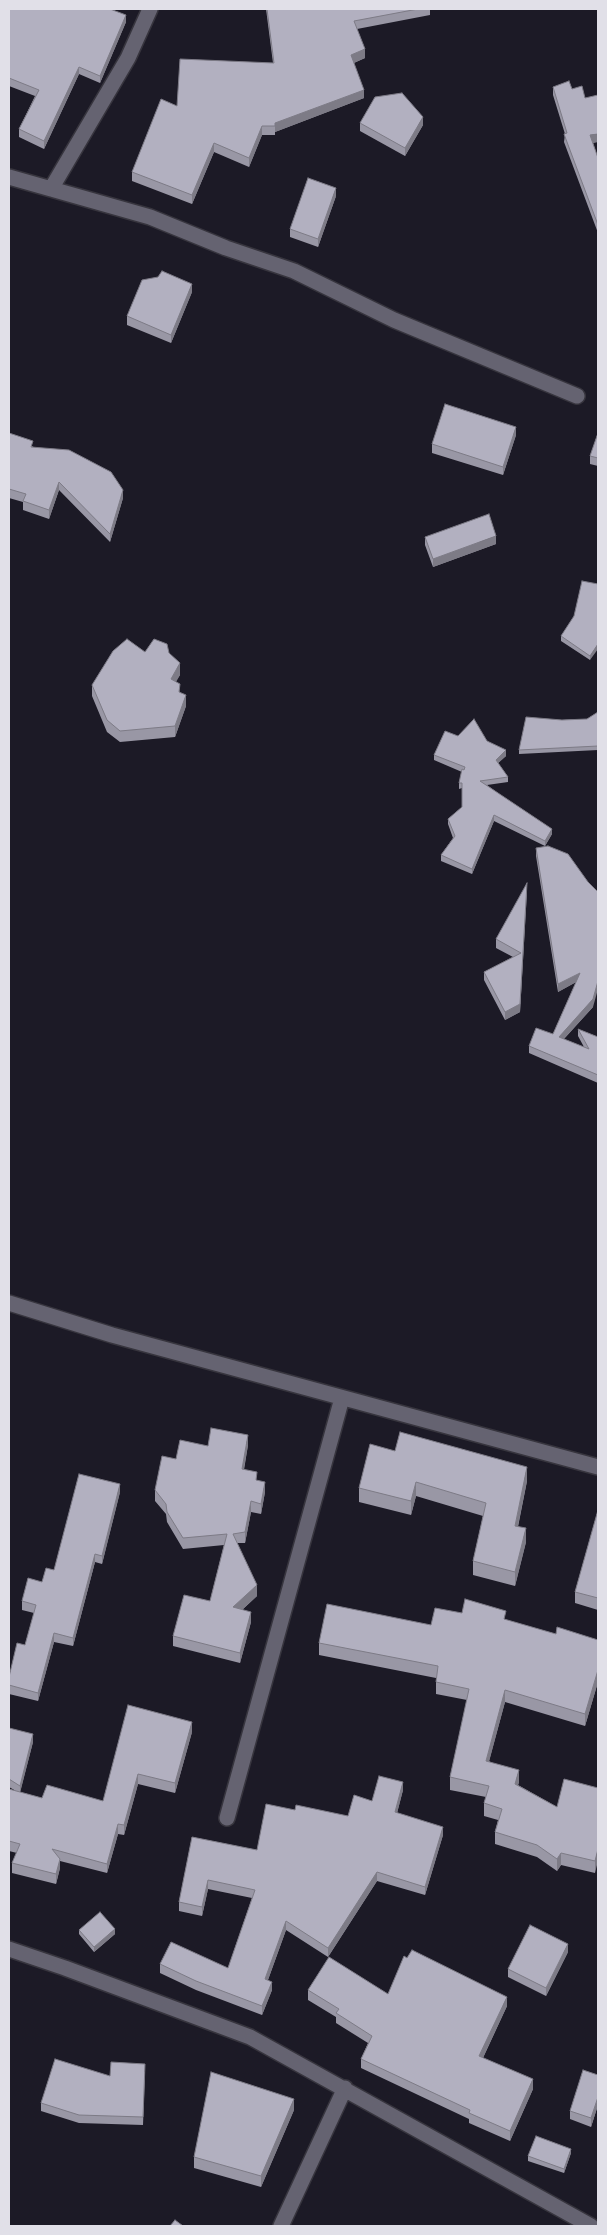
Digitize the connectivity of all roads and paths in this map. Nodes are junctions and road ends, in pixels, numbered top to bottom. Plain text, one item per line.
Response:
1 (150, 9) edge
2 (9, 177) edge
3 (52, 189) junction
4 (577, 396) dead end
5 (9, 1303) edge
6 (342, 1398) junction
7 (598, 1468) edge
8 (227, 1818) dead end
9 (9, 1949) edge
10 (345, 2088) junction
11 (281, 2226) edge
12 (591, 2226) edge

1 - 3 street
2 - 3 street
3 - 4 street
5 - 6 street
6 - 7 street
6 - 8 street
9 - 10 street
10 - 11 street
10 - 12 street

